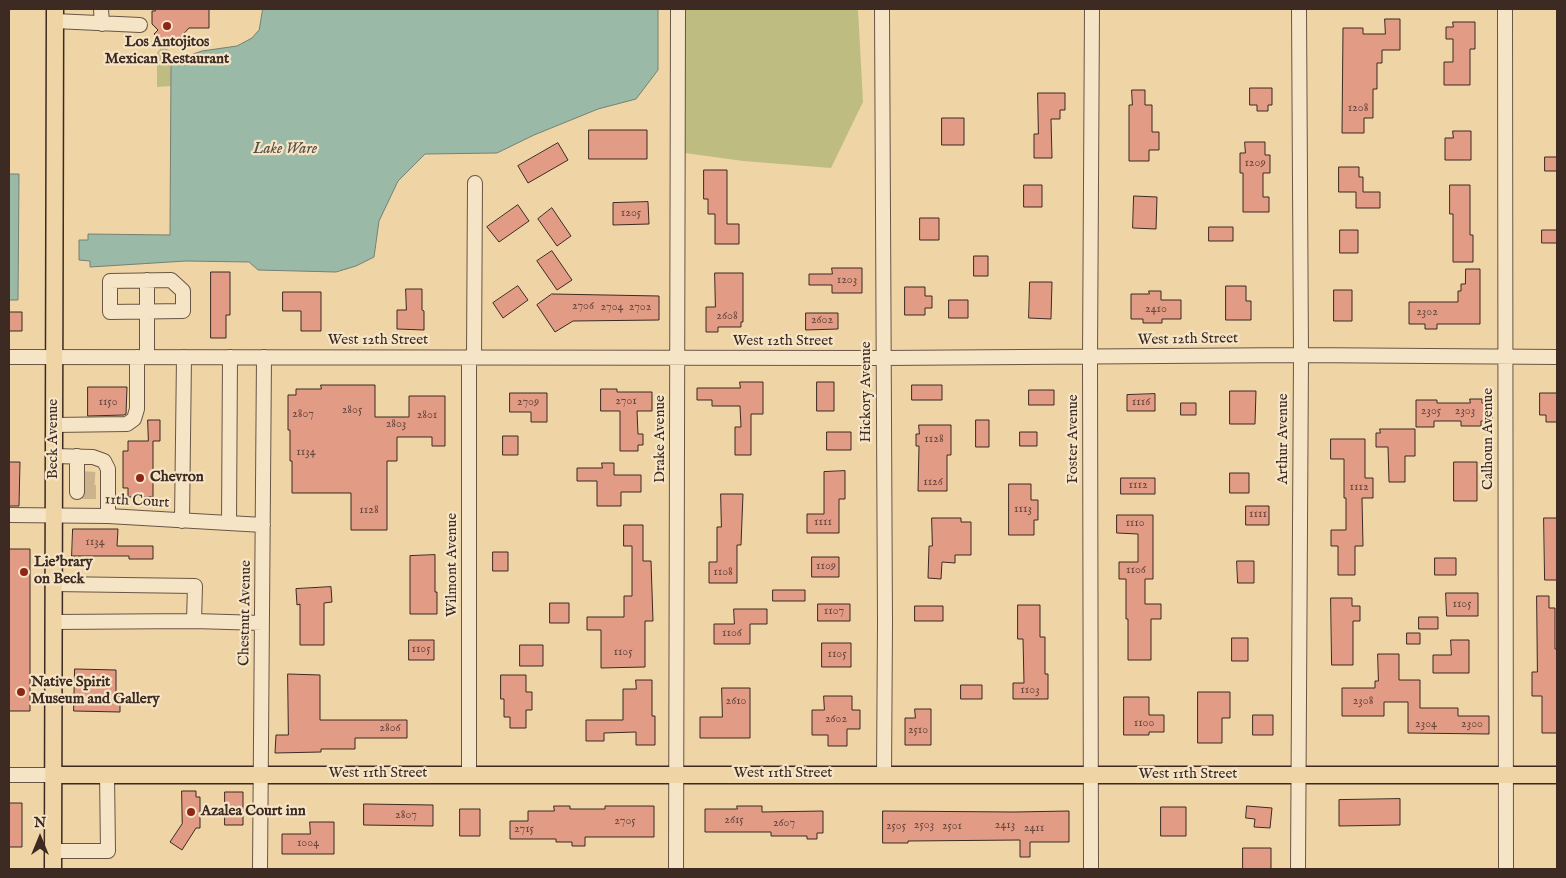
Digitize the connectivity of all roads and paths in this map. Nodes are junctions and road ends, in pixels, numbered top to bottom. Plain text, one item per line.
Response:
1 (102, 9) edge
2 (678, 9) edge
3 (882, 9) edge
4 (1092, 9) edge
5 (1299, 9) edge
6 (1505, 9) edge
7 (55, 15) edge
8 (102, 24) junction
9 (140, 25) dead end
10 (475, 182) dead end
11 (147, 280) junction
12 (147, 312) junction
13 (1300, 355) junction
14 (230, 356) junction
15 (264, 356) junction
16 (1505, 356) junction
17 (9, 357) edge
18 (54, 357) junction
19 (142, 357) junction
20 (184, 357) junction
21 (472, 357) junction
22 (1557, 357) edge
23 (678, 358) junction
24 (883, 358) junction
25 (1090, 358) junction
26 (54, 424) junction
27 (54, 456) junction
28 (76, 456) junction
29 (54, 492) junction
30 (9, 515) edge
31 (54, 515) junction
32 (108, 516) junction
33 (182, 521) junction
34 (228, 523) junction
35 (263, 526) junction
36 (54, 584) junction
37 (194, 621) junction
38 (54, 622) junction
39 (262, 623) junction
40 (54, 774) junction
41 (107, 774) junction
42 (260, 774) junction
43 (469, 774) junction
44 (676, 774) junction
45 (884, 774) junction
46 (9, 775) edge
47 (1091, 775) junction
48 (1299, 775) junction
49 (1506, 775) junction
50 (1557, 775) edge
51 (53, 851) junction
52 (53, 869) edge
53 (260, 869) edge
54 (676, 869) edge
55 (1091, 869) edge
56 (1298, 869) edge
57 (1506, 869) edge

1 - 8 street
2 - 23 street, Drake Avenue
3 - 24 street, Hickory Avenue
4 - 25 street, Foster Avenue
5 - 13 street, Arthur Avenue
6 - 16 street, Calhoun Avenue
7 - 8 street
7 - 18 main road, Beck Avenue
8 - 9 street
10 - 21 street, Wilmont Avenue
11 - 12 street
11 - 12 street
11 - 12 street
12 - 19 street
13 - 16 street, West 12th Street
13 - 25 street, West 12th Street
13 - 48 street, Arthur Avenue
14 - 15 street, West 12th Street
14 - 20 street, West 12th Street
14 - 34 street
15 - 21 street, West 12th Street
15 - 35 street, Chestnut Avenue
16 - 22 street, West 12th Street
16 - 49 street, Calhoun Avenue
17 - 18 street, West 12th Street
18 - 19 street, West 12th Street
18 - 26 main road, Beck Avenue
19 - 20 street, West 12th Street
19 - 26 street
20 - 33 street
21 - 23 street, West 12th Street
21 - 43 street, Wilmont Avenue
23 - 24 street, West 12th Street
23 - 44 street, Drake Avenue
24 - 25 street, West 12th Street
24 - 45 street, Hickory Avenue
25 - 47 street, Foster Avenue
26 - 27 main road, Beck Avenue
27 - 28 street
27 - 29 main road, Beck Avenue
28 - 29 street
28 - 32 street
29 - 31 main road, Beck Avenue
30 - 31 street, 11th Court
31 - 32 street, 11th Court
31 - 36 main road, Beck Avenue
32 - 33 street, 11th Court
33 - 34 street, 11th Court
34 - 35 street, 11th Court
35 - 39 street, Chestnut Avenue
36 - 37 street
36 - 38 main road, Beck Avenue
37 - 38 street
37 - 39 street
38 - 40 main road, Beck Avenue
39 - 42 street, Chestnut Avenue
40 - 41 main road, West 11th Street
40 - 46 street, West 11th Street
40 - 51 main road, Beck Avenue
41 - 42 main road, West 11th Street
41 - 51 street
42 - 43 main road, West 11th Street
42 - 53 street, Chestnut Avenue
43 - 44 main road, West 11th Street
44 - 45 main road, West 11th Street
44 - 54 street, Drake Avenue
45 - 47 main road, West 11th Street
47 - 48 main road, West 11th Street
47 - 55 street, Foster Avenue
48 - 49 main road, West 11th Street
48 - 56 street, Arthur Avenue
49 - 50 main road, West 11th Street
49 - 57 street, Calhoun Avenue
51 - 52 main road, Beck Avenue

